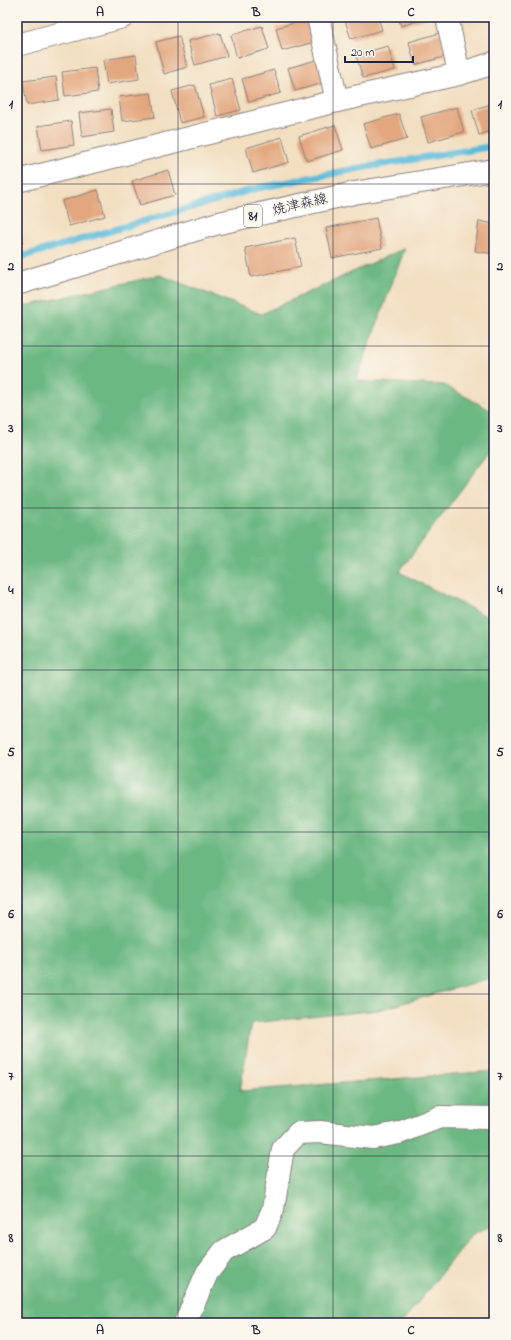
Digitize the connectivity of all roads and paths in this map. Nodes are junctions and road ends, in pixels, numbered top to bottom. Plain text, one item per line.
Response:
1 (123, 17) edge
2 (318, 17) edge
3 (447, 17) edge
4 (17, 45) edge
5 (494, 63) edge
6 (459, 74) junction
7 (337, 101) junction
8 (494, 170) edge
9 (17, 182) edge
10 (17, 284) edge
11 (494, 1118) edge
12 (185, 1323) edge

1 - 4 street
2 - 7 street
3 - 6 street
5 - 6 street
6 - 7 street
7 - 9 street
8 - 10 street, 焼津森線 / 81
11 - 12 street

